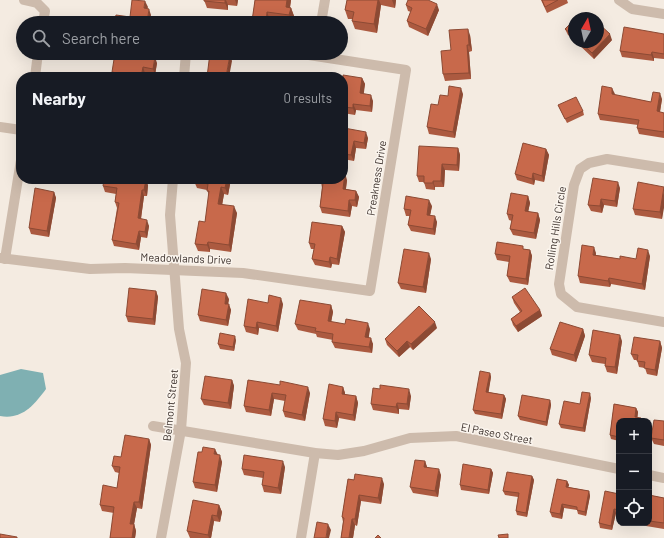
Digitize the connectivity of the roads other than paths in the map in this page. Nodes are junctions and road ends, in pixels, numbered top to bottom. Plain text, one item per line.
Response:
1 (24, 0) edge
2 (325, 0) edge
3 (619, 0) edge
4 (664, 14) edge
5 (44, 16) edge
6 (322, 16) edge
7 (37, 60) edge
8 (185, 60) edge
9 (346, 60) edge
10 (35, 72) edge
11 (184, 72) edge
12 (0, 127) edge
13 (16, 129) edge
14 (664, 168) edge
15 (17, 184) edge
16 (173, 184) edge
17 (3, 259) edge
18 (174, 269) junction
19 (370, 291) joint
20 (664, 322) edge
21 (153, 426) dead end
22 (181, 430) junction
23 (315, 453) junction
24 (616, 468) edge
25 (652, 476) edge
26 (664, 478) edge
27 (161, 538) edge
28 (301, 538) edge

1 - 5 street
2 - 6 street
3 - 4 street
7 - 10 street
8 - 11 street
9 - 19 street, Preakness Drive
12 - 13 street
14 - 20 street, Rolling Hills Circle
15 - 17 street
16 - 18 street, Belmont Street
17 - 18 street, Meadowlands Drive
18 - 19 street, Meadowlands Drive
18 - 22 street, Belmont Street
21 - 22 street, El Paseo Street
22 - 23 street, El Paseo Street
22 - 27 street, Belmont Street
23 - 24 street, El Paseo Street
23 - 28 street
25 - 26 street

